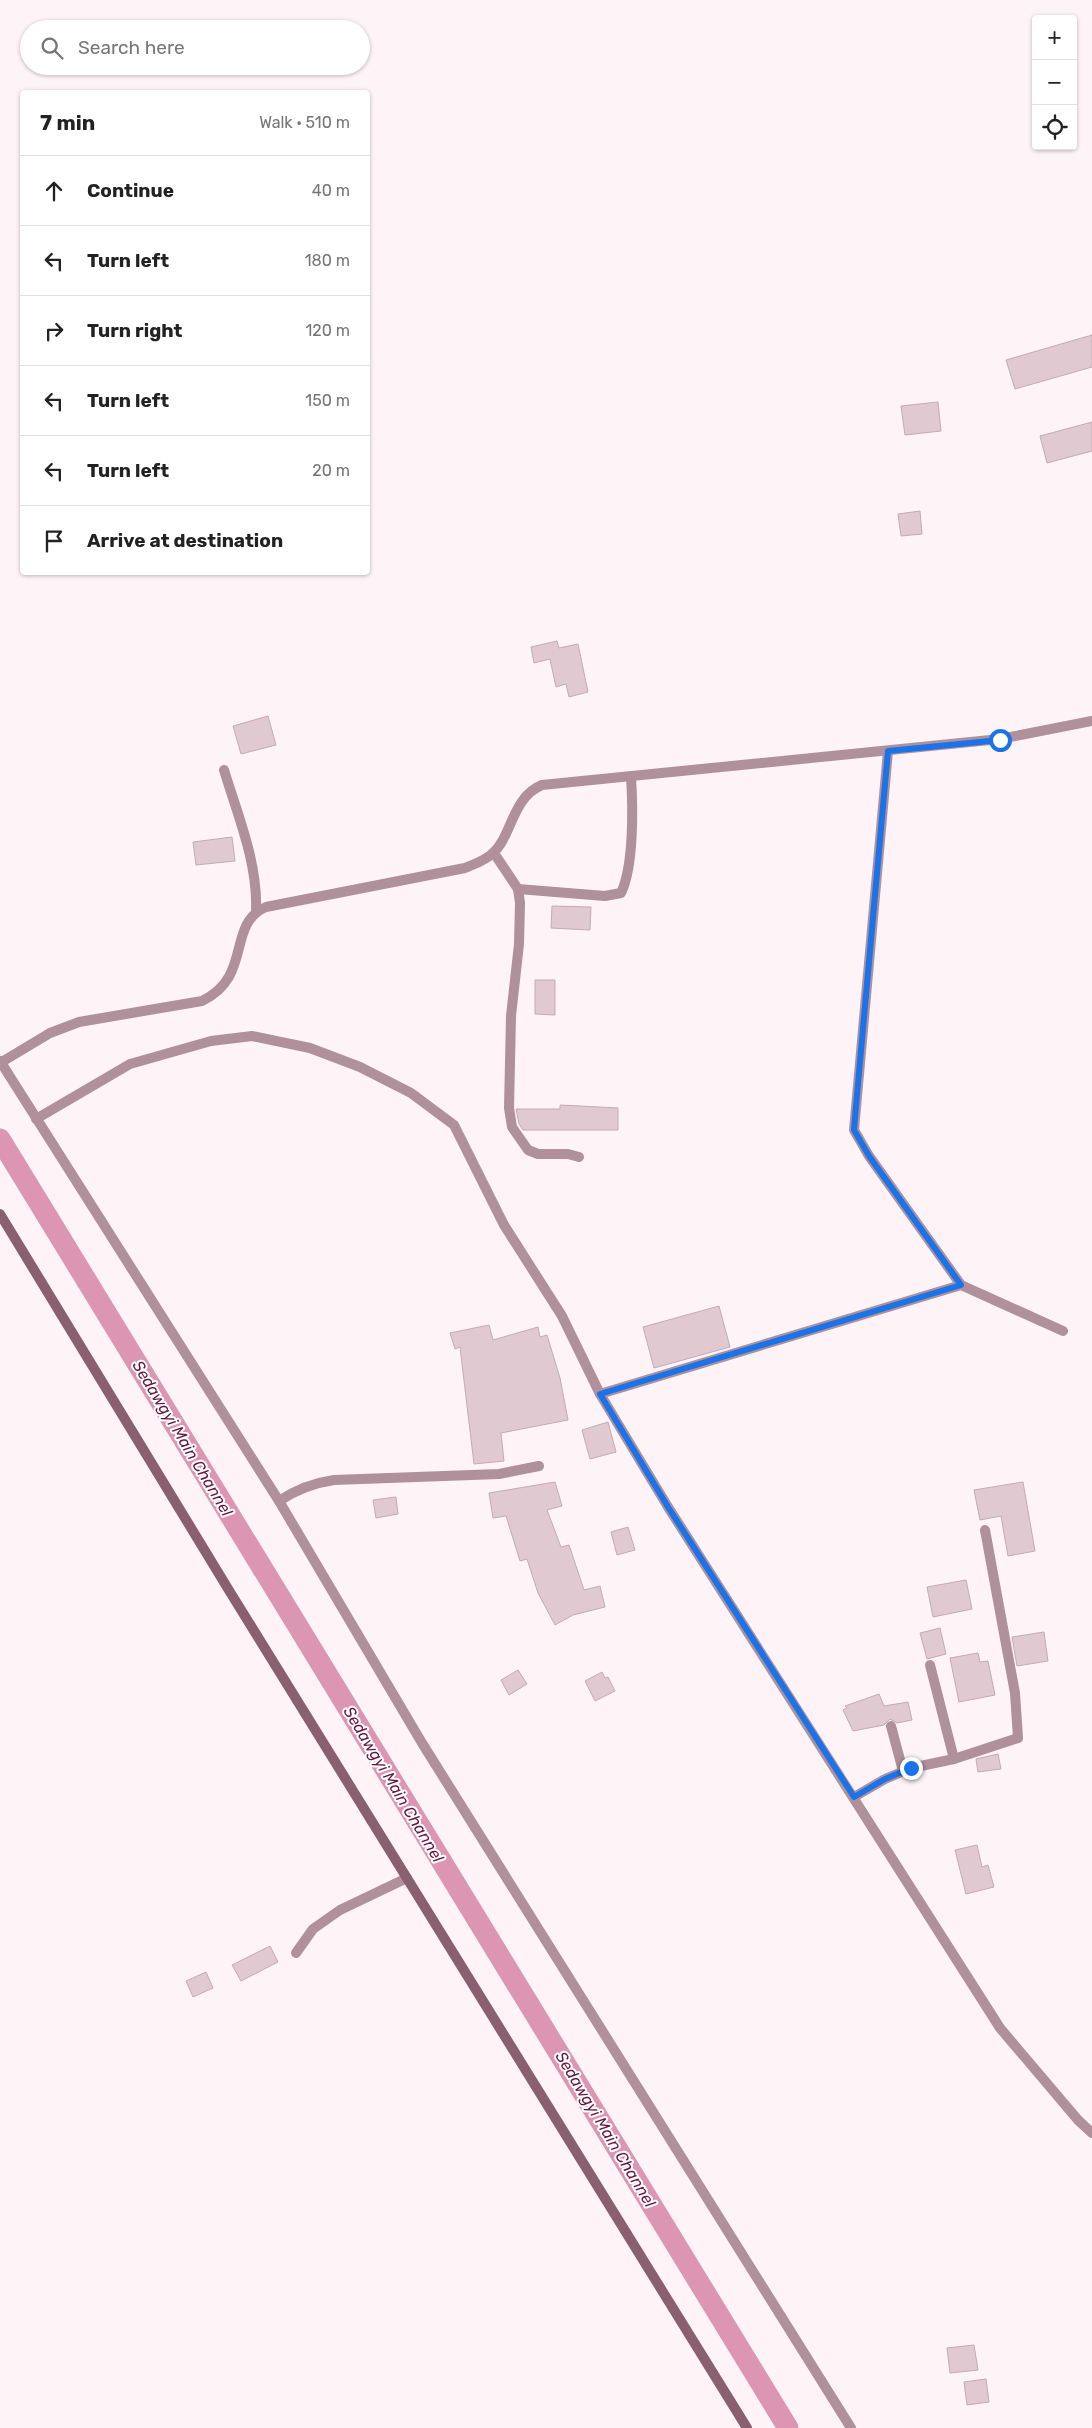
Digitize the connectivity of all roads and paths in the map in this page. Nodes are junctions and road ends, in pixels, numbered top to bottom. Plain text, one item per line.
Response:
1 (1092, 721) edge
2 (888, 751) junction
3 (224, 770) dead end
4 (631, 777) junction
5 (494, 853) junction
6 (518, 889) junction
7 (256, 911) junction
8 (0, 1062) edge
9 (36, 1119) junction
10 (579, 1157) dead end
11 (0, 1214) edge
12 (961, 1285) junction
13 (1063, 1331) dead end
14 (600, 1394) junction
15 (539, 1466) dead end
16 (280, 1501) junction
17 (985, 1530) dead end
18 (930, 1665) dead end
19 (891, 1726) dead end
20 (954, 1759) junction
21 (903, 1771) junction
22 (854, 1797) junction
23 (407, 1878) junction
24 (296, 1953) dead end
25 (1092, 2133) edge
26 (747, 2428) edge
27 (851, 2428) edge

1 - 2 street
2 - 4 street
2 - 12 street
3 - 7 street
4 - 5 street
4 - 6 street
5 - 6 street
5 - 7 street
6 - 10 street
7 - 8 street
8 - 9 street
9 - 14 street
9 - 16 street
11 - 23 street
12 - 13 street
12 - 14 street
14 - 22 street
15 - 16 street
16 - 27 street
17 - 20 street
18 - 20 street
19 - 21 street
20 - 21 street
21 - 22 street
22 - 25 street
23 - 24 street
23 - 26 street

